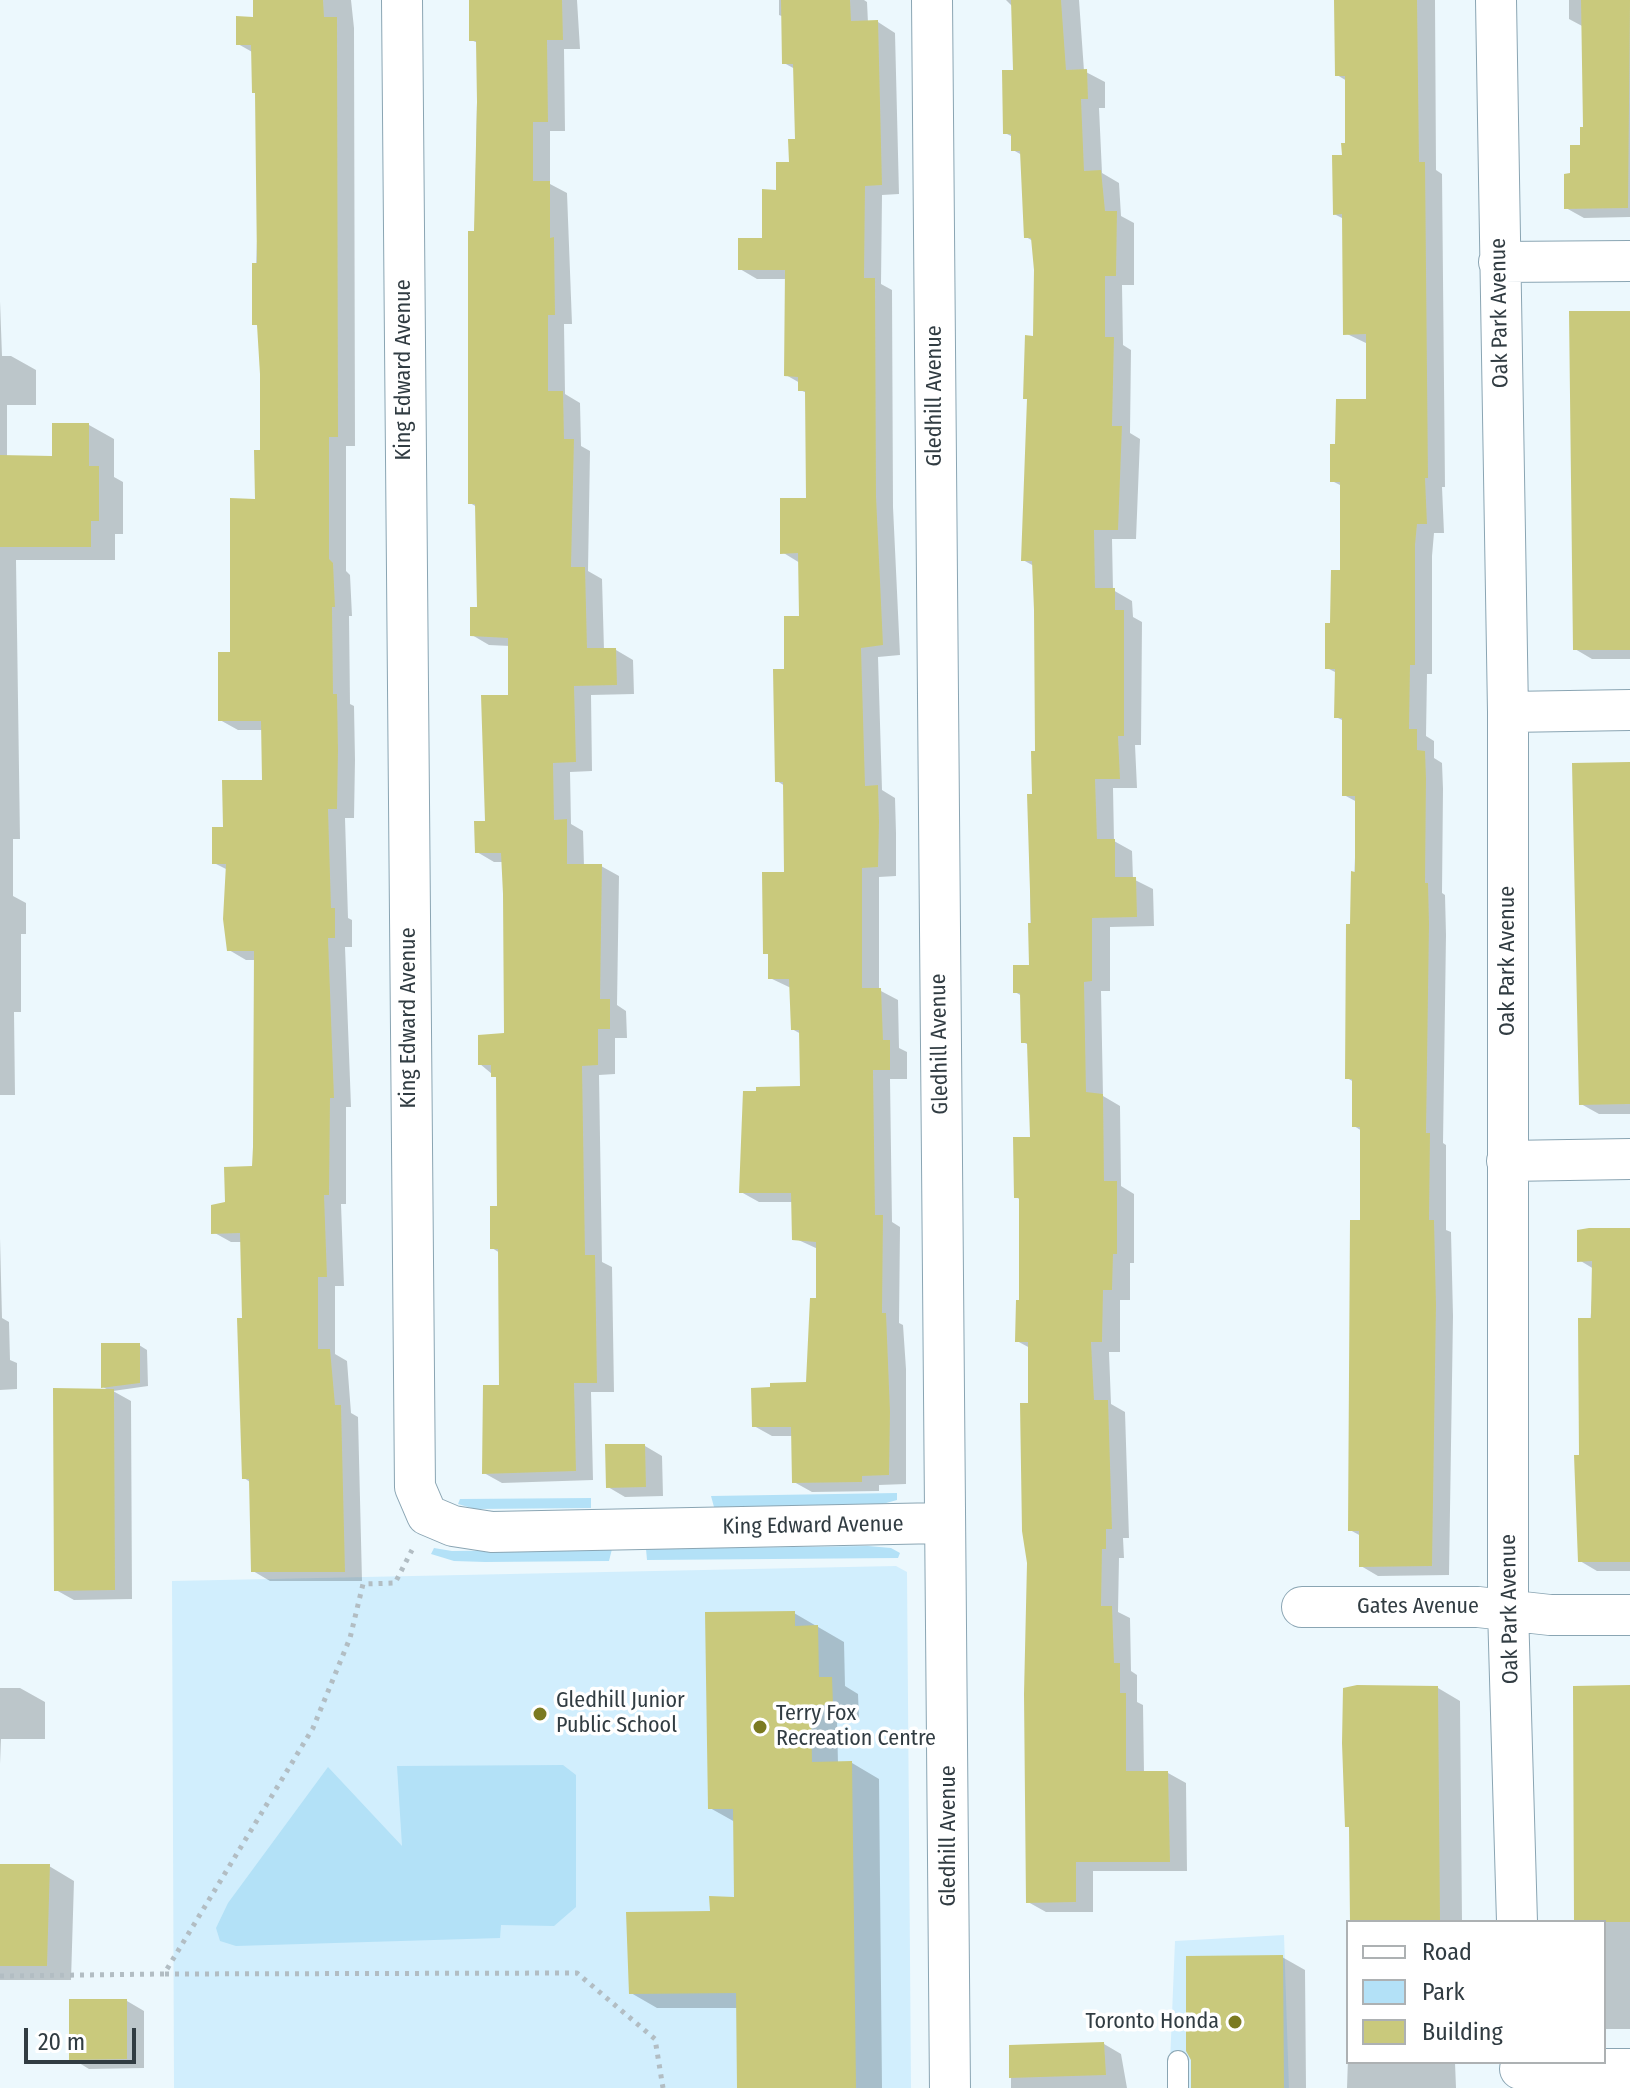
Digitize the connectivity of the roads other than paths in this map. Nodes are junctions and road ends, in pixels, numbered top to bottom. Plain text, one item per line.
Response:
1 (402, 0) edge
2 (932, 0) edge
3 (1496, 0) edge
4 (1630, 261) edge
5 (1499, 262) junction
6 (1630, 710) edge
7 (1508, 712) junction
8 (1630, 1159) edge
9 (1507, 1161) junction
10 (943, 1523) junction
11 (1302, 1607) dead end
12 (1508, 1609) junction
13 (1630, 1615) edge
14 (1517, 1920) edge
15 (1178, 2061) dead end
16 (1630, 2069) edge
17 (1521, 2073) edge
18 (950, 2088) edge
19 (1178, 2088) edge

1 - 10 street, King Edward Avenue
2 - 10 street, Gledhill Avenue
3 - 5 street, Oak Park Avenue
4 - 5 street
5 - 7 street, Oak Park Avenue
6 - 7 street
7 - 9 street, Oak Park Avenue
8 - 9 street
9 - 12 street, Oak Park Avenue
10 - 18 street, Gledhill Avenue
11 - 12 street, Gates Avenue
12 - 13 street, Gates Avenue
12 - 14 street, Oak Park Avenue
15 - 19 lane
16 - 17 street

